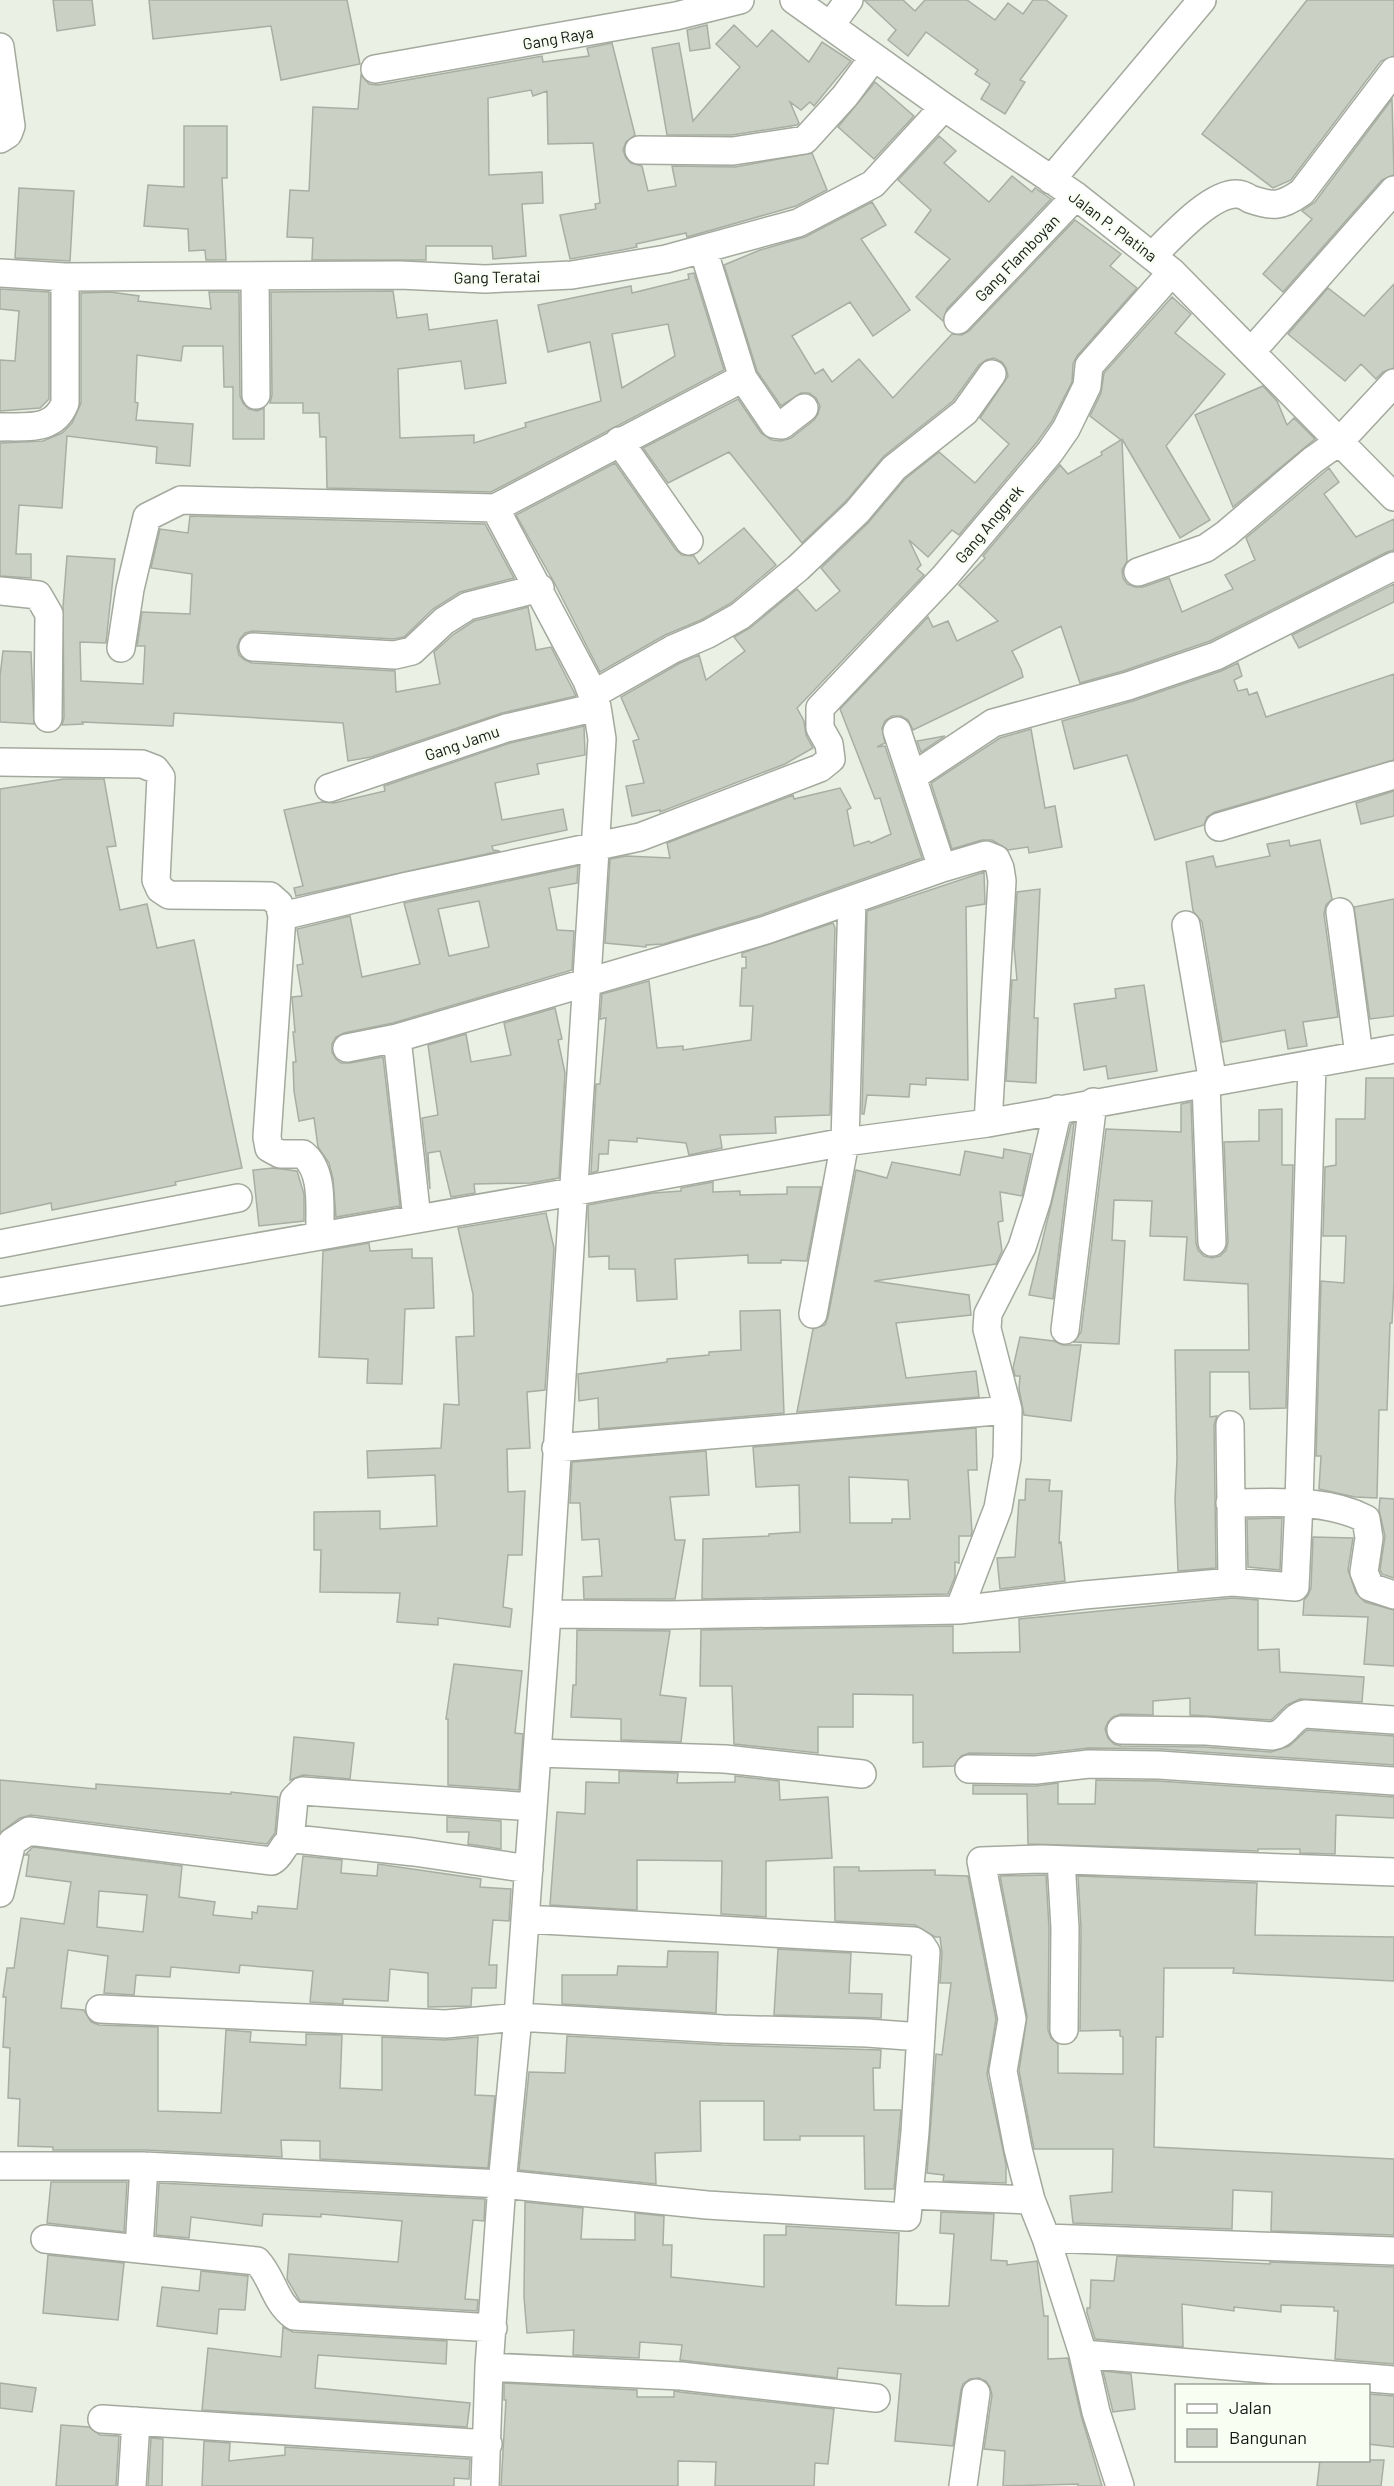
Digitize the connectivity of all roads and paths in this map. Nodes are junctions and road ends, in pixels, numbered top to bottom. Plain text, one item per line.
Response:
1 (740, 0) edge
2 (794, 0) edge
3 (849, 0) edge
4 (1202, 0) edge
5 (830, 26) junction
6 (0, 47) edge
7 (874, 57) junction
8 (375, 69) dead end
9 (1394, 71) edge
10 (944, 107) junction
11 (0, 139) edge
12 (639, 150) dead end
13 (1051, 180) junction
14 (1394, 190) edge
15 (1076, 196) junction
16 (703, 249) junction
17 (1162, 264) junction
18 (0, 273) edge
19 (255, 276) junction
20 (65, 277) junction
21 (958, 320) dead end
22 (1251, 352) junction
23 (992, 374) dead end
24 (743, 378) junction
25 (1394, 383) edge
26 (256, 395) dead end
27 (804, 408) dead end
28 (0, 427) edge
29 (619, 441) junction
30 (1341, 441) junction
31 (1394, 497) edge
32 (495, 508) junction
33 (689, 541) dead end
34 (1394, 566) edge
35 (1138, 572) dead end
36 (540, 588) junction
37 (0, 591) edge
38 (253, 647) dead end
39 (121, 648) dead end
40 (595, 701) junction
41 (48, 717) dead end
42 (897, 731) dead end
43 (0, 762) edge
44 (1394, 775) edge
45 (912, 777) junction
46 (329, 788) dead end
47 (1219, 827) dead end
48 (595, 846) junction
49 (942, 868) junction
50 (852, 900) junction
51 (1340, 912) dead end
52 (282, 916) junction
53 (1186, 925) dead end
54 (586, 982) junction
55 (397, 1038) junction
56 (347, 1048) dead end
57 (1394, 1048) edge
58 (1359, 1055) junction
59 (1312, 1064) junction
60 (1210, 1084) junction
61 (1093, 1102) junction
62 (1058, 1109) junction
63 (988, 1123) junction
64 (844, 1142) junction
65 (572, 1192) junction
66 (238, 1198) dead end
67 (417, 1219) junction
68 (320, 1236) junction
69 (1212, 1242) dead end
70 (0, 1244) edge
71 (0, 1292) edge
72 (813, 1314) dead end
73 (1065, 1330) dead end
74 (1008, 1410) junction
75 (1230, 1425) dead end
76 (556, 1448) junction
77 (1299, 1502) junction
78 (1230, 1503) junction
79 (1232, 1582) junction
80 (1394, 1595) edge
81 (958, 1610) junction
82 (547, 1614) junction
83 (1394, 1720) edge
84 (1121, 1730) dead end
85 (537, 1753) junction
86 (969, 1769) dead end
87 (862, 1774) dead end
88 (1394, 1781) edge
89 (533, 1807) junction
90 (290, 1840) junction
91 (1061, 1860) junction
92 (529, 1869) junction
93 (1394, 1872) edge
94 (0, 1893) edge
95 (525, 1919) junction
96 (100, 2009) dead end
97 (518, 2017) junction
98 (1064, 2030) dead end
99 (921, 2037) junction
100 (0, 2166) edge
101 (144, 2166) junction
102 (502, 2184) junction
103 (910, 2195) junction
104 (1031, 2200) junction
105 (1046, 2238) junction
106 (45, 2239) dead end
107 (139, 2249) junction
108 (1394, 2251) edge
109 (493, 2328) junction
110 (1083, 2354) junction
111 (489, 2367) junction
112 (1394, 2380) edge
113 (976, 2393) dead end
114 (876, 2398) dead end
115 (102, 2419) dead end
116 (136, 2421) junction
117 (488, 2444) junction
118 (132, 2486) edge
119 (485, 2486) edge
120 (963, 2486) edge
121 (1120, 2486) edge

1 - 8 street, Gang Raya
2 - 5 street, Jalan P. Platina
3 - 5 street
4 - 13 street
5 - 7 street, Jalan P. Platina
6 - 11 street
7 - 10 street, Jalan P. Platina
7 - 12 street
9 - 17 street
10 - 13 street, Jalan P. Platina
10 - 16 street, Gang Teratai
13 - 15 street, Jalan P. Platina
14 - 22 street
15 - 17 street, Jalan P. Platina
15 - 21 street, Gang Flamboyan
16 - 19 street, Gang Teratai
16 - 24 street
17 - 22 street, Jalan P. Platina
17 - 48 street, Gang Anggrek
18 - 20 street, Gang Teratai
19 - 20 street, Gang Teratai
19 - 26 street
20 - 28 street
22 - 30 street, Jalan P. Platina
23 - 40 street, Gang Jamu
24 - 27 street
24 - 29 street
25 - 30 street
29 - 32 street
29 - 33 street
30 - 31 street, Jalan P. Platina
30 - 35 street
32 - 36 street
32 - 39 street
34 - 45 street
36 - 38 street
36 - 40 street
37 - 41 street
40 - 46 street, Gang Jamu
40 - 48 street
42 - 45 street
43 - 52 street
44 - 47 street
45 - 49 street
48 - 52 street
48 - 54 street
49 - 50 street
49 - 63 street
50 - 54 street
50 - 64 street
51 - 58 street
52 - 68 street
53 - 60 street
54 - 55 street
54 - 65 street
55 - 56 street
55 - 67 street
57 - 58 street
58 - 59 street
59 - 60 street
59 - 77 street
60 - 61 street
60 - 69 street
61 - 62 street
61 - 73 street
62 - 63 street
62 - 74 street
63 - 64 street
64 - 65 street
64 - 72 street
65 - 67 street
65 - 76 street
66 - 70 street
67 - 68 street
68 - 71 street
74 - 76 street
74 - 81 street
75 - 78 street
76 - 82 street
77 - 78 street
77 - 79 street
77 - 80 street
78 - 79 street
79 - 81 street
81 - 82 street
82 - 85 street
83 - 84 street
85 - 87 street
85 - 89 street
86 - 88 street
89 - 90 street
89 - 92 street
90 - 92 street
90 - 94 street
91 - 93 street
91 - 98 street
91 - 104 street
92 - 95 street
95 - 97 street
95 - 99 street
96 - 97 street
97 - 99 street
97 - 102 street
99 - 103 street
100 - 101 street
101 - 102 street
101 - 107 street
102 - 103 street
102 - 109 street
103 - 104 street
104 - 105 street
105 - 108 street
105 - 110 street
106 - 107 street
107 - 109 street
109 - 111 street
110 - 112 street
110 - 121 street
111 - 114 street
111 - 117 street
113 - 120 street
115 - 116 street
116 - 117 street
116 - 118 street
117 - 119 street

